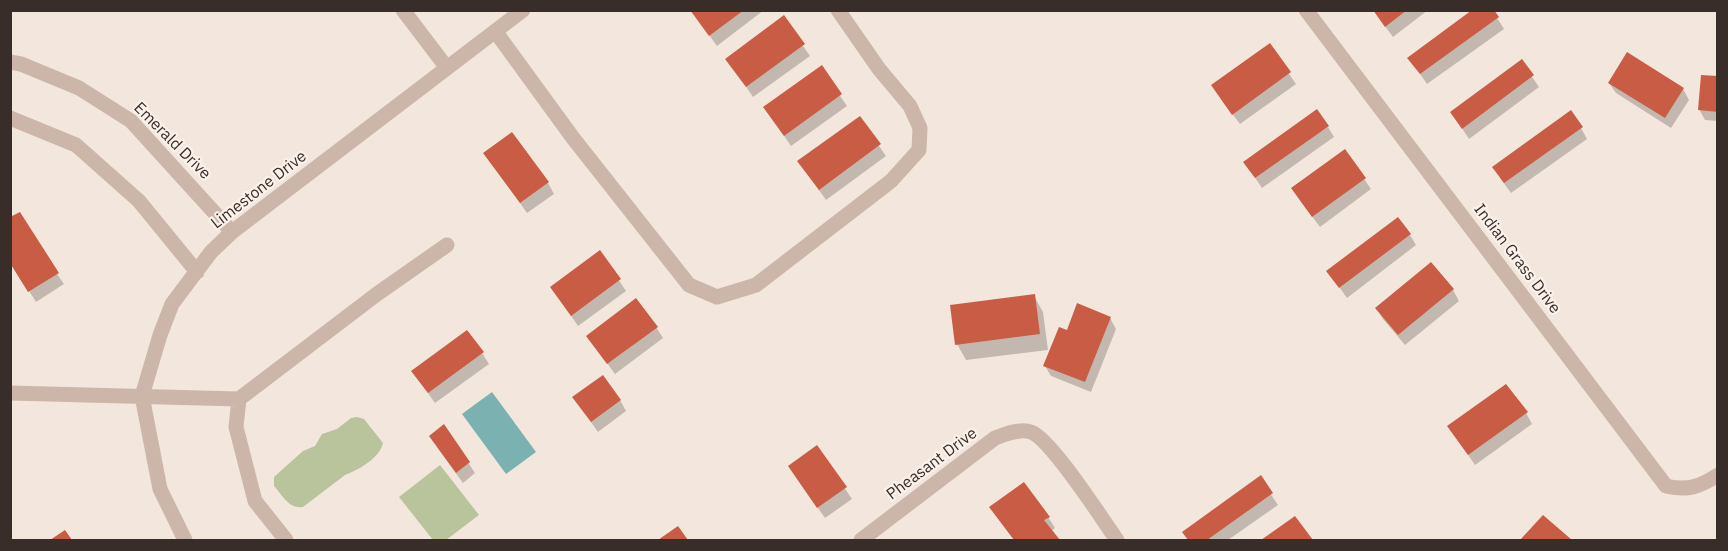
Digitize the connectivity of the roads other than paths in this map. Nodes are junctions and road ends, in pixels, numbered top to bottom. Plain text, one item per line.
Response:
1 (403, 10) edge
2 (523, 10) edge
3 (838, 10) edge
4 (1306, 10) edge
5 (495, 31) junction
6 (10, 62) edge
7 (447, 68) junction
8 (10, 118) edge
9 (232, 232) junction
10 (447, 245) dead end
11 (197, 272) junction
12 (10, 393) edge
13 (142, 396) junction
14 (239, 399) junction
15 (1718, 475) edge
16 (185, 540) edge
17 (286, 540) edge
18 (861, 540) edge
19 (1117, 540) edge

1 - 7 street
2 - 5 street, Limestone Drive
3 - 5 street
4 - 15 street, Indian Grass Drive
5 - 7 street, Limestone Drive
6 - 9 street, Emerald Drive
7 - 9 street, Limestone Drive
8 - 11 street
9 - 11 street, Limestone Drive
10 - 14 street
11 - 13 street, Limestone Drive
12 - 13 street
13 - 14 street
13 - 16 street, Limestone Drive
14 - 17 street
18 - 19 street, Pheasant Drive

